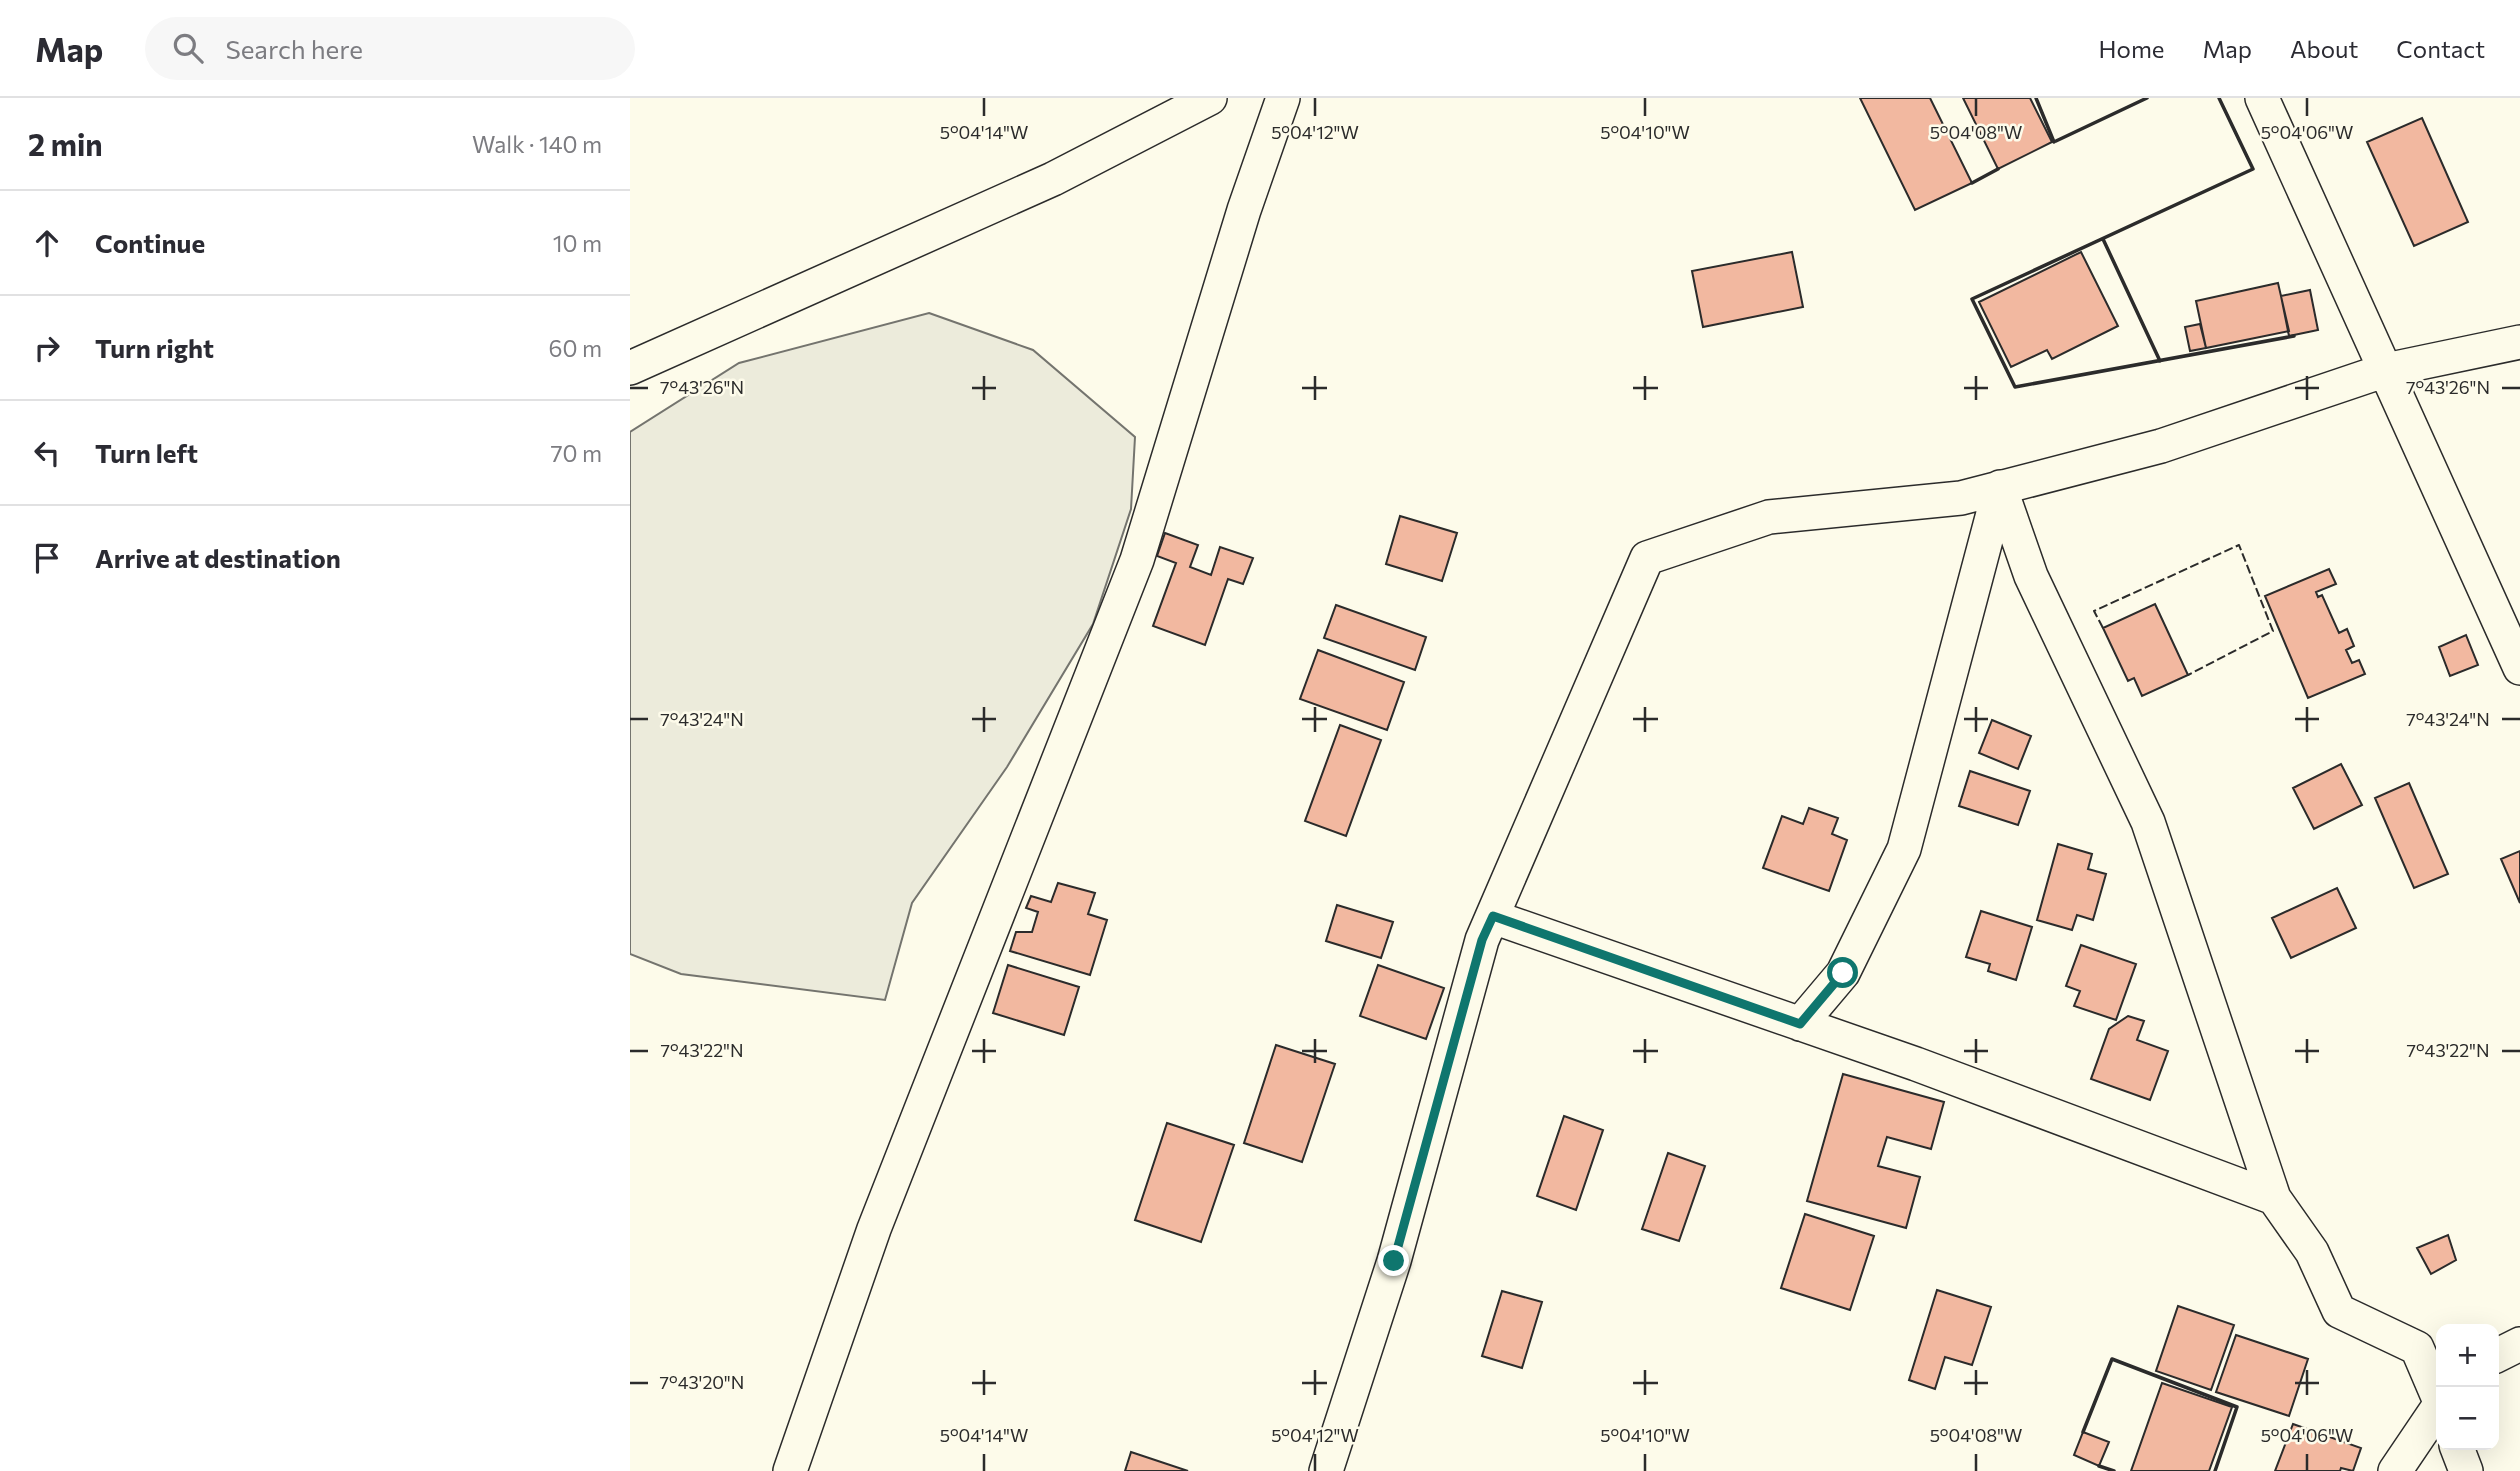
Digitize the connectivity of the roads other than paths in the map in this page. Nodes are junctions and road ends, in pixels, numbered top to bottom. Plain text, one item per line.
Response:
1 (1210, 98) edge
2 (1283, 98) edge
3 (2262, 98) edge
4 (2520, 342) edge
5 (630, 368) edge
6 (2386, 370) junction
7 (2000, 487) junction
8 (2520, 668) edge
9 (1493, 916) junction
10 (1800, 1024) junction
11 (2274, 1198) junction
12 (2520, 1344) edge
13 (2499, 1354) edge
14 (2436, 1392) edge
15 (2436, 1410) edge
16 (2458, 1450) edge
17 (790, 1471) edge
18 (1326, 1471) edge
19 (2395, 1471) edge
20 (2466, 1471) edge

1 - 5 street
2 - 17 street
3 - 6 street
4 - 6 street
6 - 7 street
6 - 8 street
7 - 9 street
7 - 10 street
7 - 11 street
9 - 10 street
9 - 18 street
10 - 11 street
11 - 14 street
12 - 13 street
15 - 19 street
16 - 20 street

